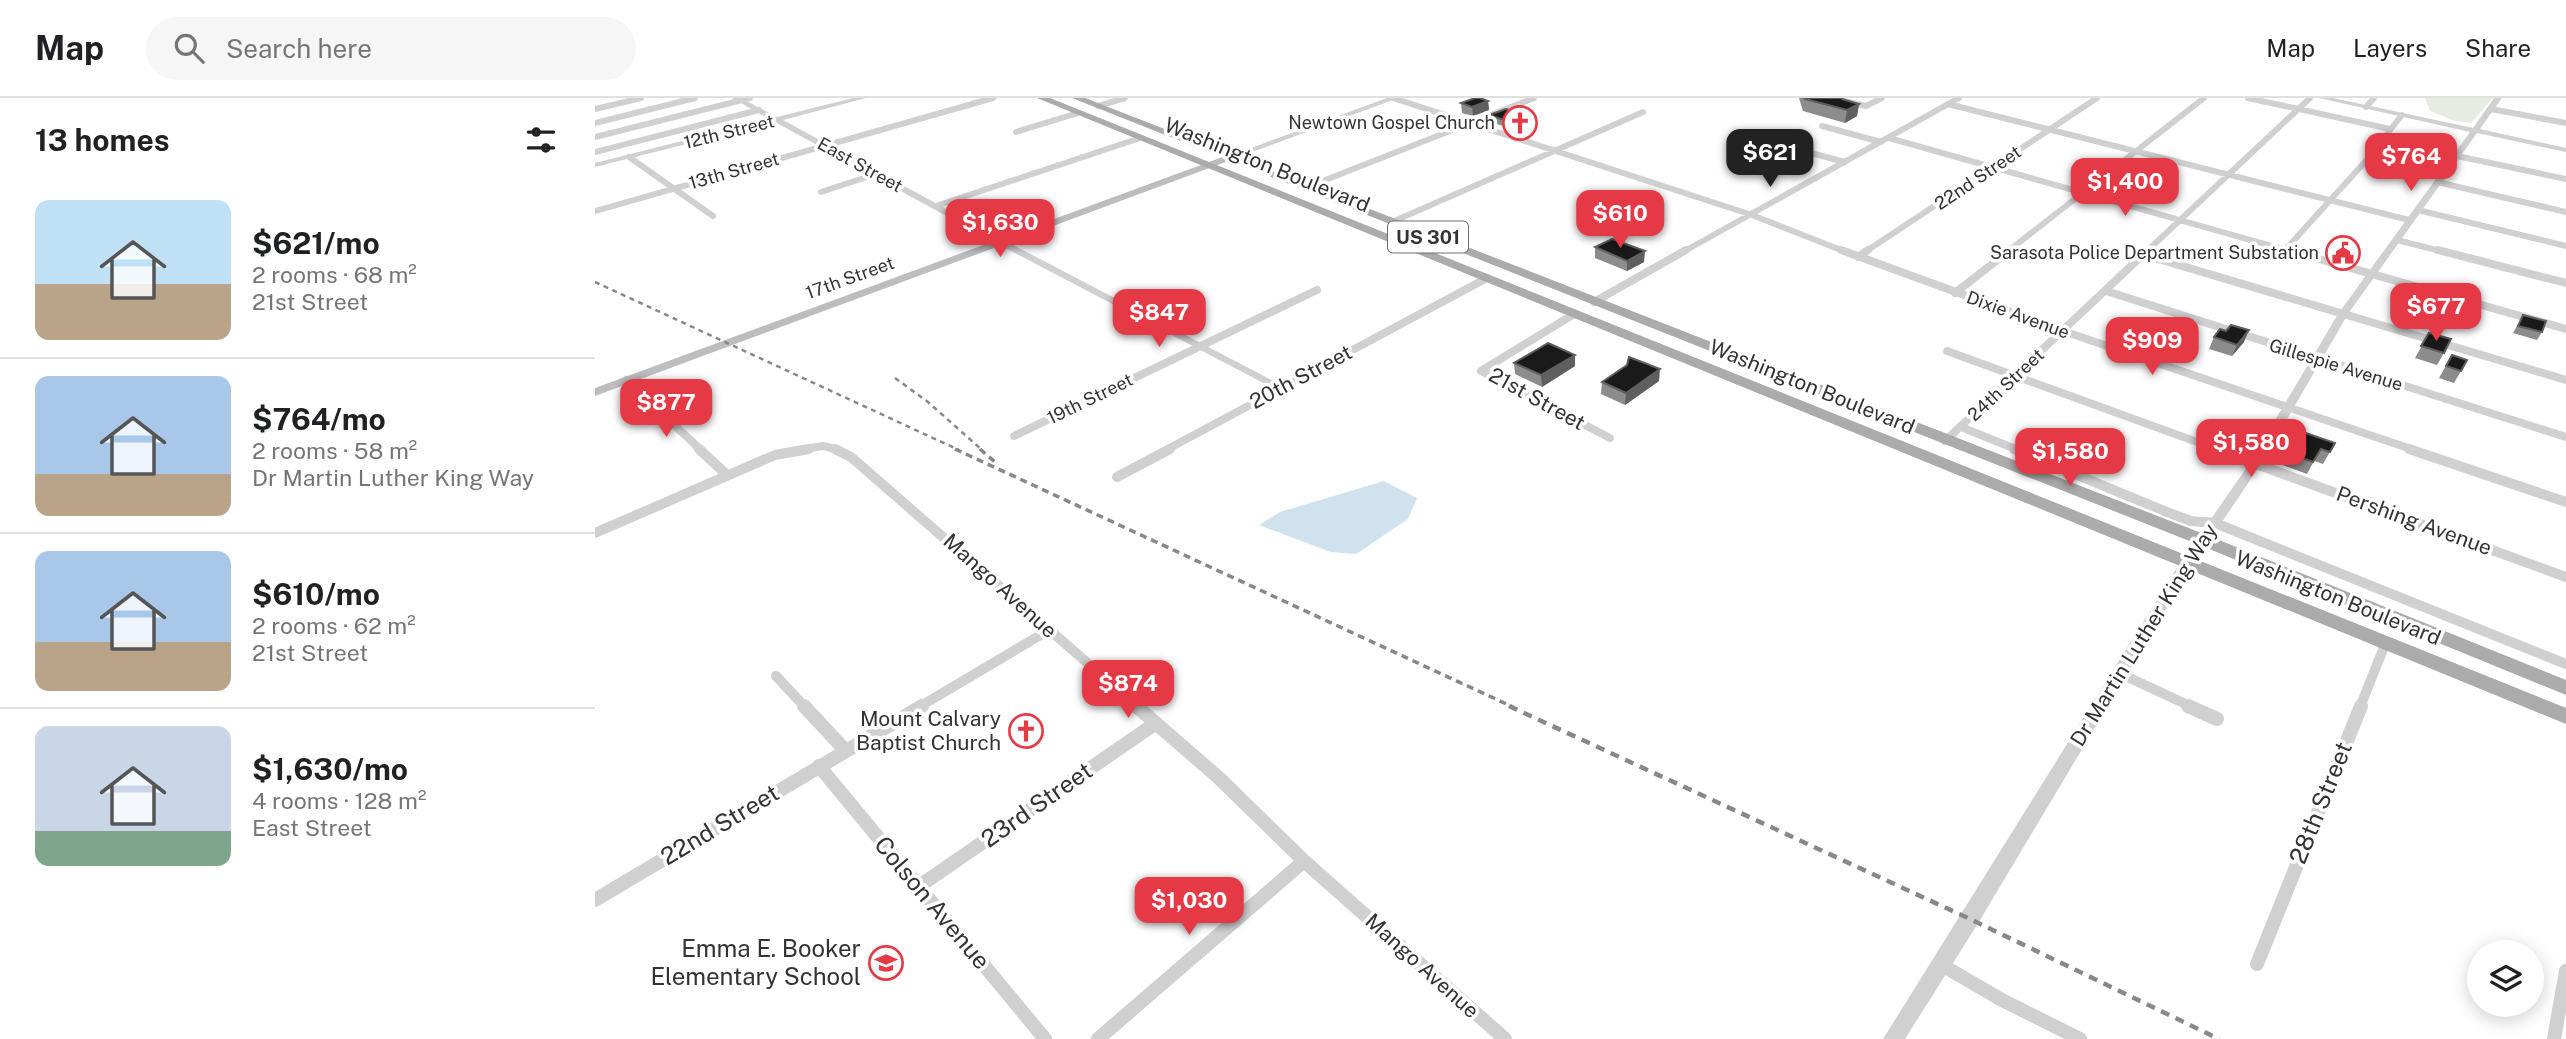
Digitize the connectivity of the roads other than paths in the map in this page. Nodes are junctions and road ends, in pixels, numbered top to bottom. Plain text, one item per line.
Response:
1 (641, 98) edge
2 (695, 98) edge
3 (862, 98) edge
4 (993, 98) edge
5 (1042, 98) edge
6 (1057, 98) edge
7 (1077, 98) edge
8 (1125, 98) edge
9 (1394, 98) edge
10 (1534, 98) edge
11 (1832, 98) edge
12 (1882, 98) edge
13 (1959, 98) edge
14 (2097, 98) edge
15 (2204, 98) edge
16 (2248, 98) edge
17 (2310, 98) edge
18 (2323, 98) edge
19 (2374, 98) edge
20 (2498, 98) edge
21 (742, 99) edge
22 (1948, 104) junction
23 (1098, 106) junction
24 (2366, 107) junction
25 (595, 109) edge
26 (2299, 109) junction
27 (2491, 109) junction
28 (759, 110) junction
29 (1643, 112) dead end
30 (1078, 113) junction
31 (2402, 115) junction
32 (776, 120) junction
33 (595, 123) edge
34 (2566, 123) edge
35 (1143, 124) junction
36 (1469, 124) junction
37 (1822, 126) dead end
38 (2390, 129) junction
39 (2050, 130) junction
40 (2476, 131) junction
41 (1016, 132) dead end
42 (595, 137) edge
43 (1140, 138) junction
44 (1798, 140) dead end
45 (1885, 140) junction
46 (824, 145) junction
47 (1788, 146) junction
48 (2566, 150) edge
49 (1555, 151) junction
50 (595, 152) edge
51 (2136, 152) junction
52 (2457, 156) junction
53 (629, 157) junction
54 (1228, 158) junction
55 (1761, 161) dead end
56 (1845, 162) junction
57 (595, 165) edge
58 (1207, 166) junction
59 (1995, 168) junction
60 (876, 174) junction
61 (2229, 174) junction
62 (2566, 180) edge
63 (2437, 182) junction
64 (674, 188) junction
65 (1305, 188) junction
66 (821, 192) dead end
67 (2083, 192) junction
68 (1288, 198) junction
69 (2330, 200) junction
70 (936, 206) junction
71 (2418, 210) junction
72 (595, 211) edge
73 (2566, 212) edge
74 (1752, 215) junction
75 (713, 216) dead end
76 (2180, 220) junction
77 (2409, 220) junction
78 (1392, 222) junction
79 (1378, 234) junction
80 (2397, 240) junction
81 (1000, 241) junction
82 (2566, 246) edge
83 (2286, 249) junction
84 (2145, 256) junction
85 (1858, 257) junction
86 (1492, 262) junction
87 (2370, 274) junction
88 (1487, 278) junction
89 (2566, 284) edge
90 (1317, 290) dead end
91 (2106, 291) junction
92 (1955, 293) junction
93 (1594, 302) junction
94 (1550, 304) junction
95 (1574, 314) junction
96 (2343, 314) junction
97 (1629, 316) junction
98 (2566, 328) edge
99 (2063, 331) junction
100 (1200, 346) junction
101 (1947, 351) dead end
102 (1677, 356) junction
103 (2315, 359) junction
104 (2015, 377) junction
105 (626, 380) junction
106 (2566, 380) edge
107 (1281, 388) junction
108 (1816, 390) junction
109 (595, 391) edge
110 (1796, 406) junction
111 (2289, 408) junction
112 (1961, 427) junction
113 (1014, 436) dead end
114 (2566, 437) edge
115 (1610, 438) dead end
116 (1945, 441) junction
117 (2255, 464) junction
118 (727, 475) junction
119 (1117, 477) dead end
120 (2566, 502) edge
121 (2215, 523) junction
122 (595, 533) edge
123 (2203, 540) junction
124 (2188, 562) junction
125 (2566, 577) edge
126 (1049, 630) junction
127 (2386, 642) junction
128 (2566, 664) edge
129 (2119, 673) junction
130 (776, 676) dead end
131 (2566, 688) edge
132 (2566, 716) edge
133 (2217, 719) dead end
134 (1156, 723) junction
135 (845, 750) junction
136 (820, 766) junction
137 (1304, 861) junction
138 (918, 887) junction
139 (595, 900) edge
140 (1940, 964) junction
141 (2257, 964) dead end
142 (2566, 971) edge
143 (1501, 1038) edge
144 (1045, 1039) edge
145 (1098, 1039) edge
146 (1893, 1039) edge
147 (2080, 1039) edge
148 (2554, 1039) edge

1 - 25 street
2 - 33 street
3 - 32 street, 12th Street
4 - 46 street, 13th Street
5 - 30 main road, Washington Boulevard / US 301
6 - 23 main road
7 - 23 main road, Washington Boulevard / US 301
8 - 23 street
9 - 36 street
9 - 54 street, 17th Street
10 - 36 street
11 - 12 street
13 - 22 street
14 - 39 street, 22nd Street
15 - 51 street
16 - 26 street
17 - 26 street, 24th Street
18 - 24 street
19 - 24 street
20 - 27 street, Dr Martin Luther King Way
21 - 28 street, East Street
21 - 42 street
22 - 39 street
22 - 45 street
23 - 35 main road, Washington Boulevard / US 301
24 - 31 street
26 - 38 street
26 - 61 street, 24th Street
27 - 34 street
27 - 40 street, Dr Martin Luther King Way
28 - 32 street, East Street
28 - 50 street
29 - 49 street
30 - 35 main road
30 - 41 street
30 - 43 main road, Washington Boulevard / US 301
31 - 38 street
31 - 40 street
32 - 46 street, East Street
32 - 53 street, 12th Street
35 - 54 main road, Washington Boulevard / US 301
36 - 49 street
36 - 65 street
37 - 45 street
38 - 69 street
39 - 51 street
39 - 59 street, 22nd Street
40 - 48 street
40 - 52 street, Dr Martin Luther King Way
43 - 58 main road, Washington Boulevard / US 301
43 - 70 street
44 - 47 street
45 - 56 street
45 - 59 street
46 - 60 street, East Street
46 - 64 street, 13th Street
47 - 55 street
47 - 56 street
49 - 74 street
49 - 78 street
51 - 61 street
51 - 67 street
52 - 62 street
52 - 63 street, Dr Martin Luther King Way
53 - 57 street, 12th Street
53 - 64 street
54 - 58 main road, 17th Street
54 - 65 main road, Washington Boulevard / US 301
56 - 74 street
58 - 68 main road, Washington Boulevard / US 301
58 - 81 main road, 17th Street
59 - 67 street
59 - 85 street, 22nd Street
60 - 66 street
60 - 70 street, East Street
61 - 69 street
61 - 76 street, 24th Street
63 - 71 street, Dr Martin Luther King Way
63 - 73 street
64 - 72 street, 13th Street
64 - 75 street
65 - 78 main road, Washington Boulevard / US 301
67 - 76 street
67 - 92 street
68 - 78 main road
68 - 79 main road, Washington Boulevard / US 301
69 - 77 street
69 - 83 street
70 - 81 street, East Street
71 - 77 street, Dr Martin Luther King Way
71 - 82 street
74 - 85 street, Dixie Avenue
74 - 93 street
76 - 83 street
76 - 84 street, 24th Street
77 - 80 street, Dr Martin Luther King Way
78 - 86 main road, Washington Boulevard / US 301
79 - 86 main road
79 - 88 main road, Washington Boulevard / US 301
80 - 87 street, Dr Martin Luther King Way
80 - 89 street
81 - 100 street, East Street
81 - 105 main road, 17th Street
83 - 87 street
84 - 91 street, 24th Street
84 - 96 street
85 - 92 street, Dixie Avenue
86 - 93 main road, Washington Boulevard / US 301
87 - 96 street, Dr Martin Luther King Way
87 - 98 street
88 - 94 main road, Washington Boulevard / US 301
88 - 107 street, 20th Street
90 - 100 street, 19th Street
91 - 99 street, 24th Street
91 - 103 street, Gillespie Avenue
92 - 99 street, Dixie Avenue
93 - 94 main road
93 - 97 main road, Washington Boulevard / US 301
94 - 95 main road, Washington Boulevard / US 301
95 - 97 main road
95 - 102 main road, Washington Boulevard / US 301
95 - 115 street, 21st Street
96 - 103 street, Dr Martin Luther King Way
96 - 106 street
97 - 108 main road, Washington Boulevard / US 301
99 - 104 street, 24th Street
99 - 111 street, Dixie Avenue
100 - 107 street, East Street
100 - 113 street, 19th Street
101 - 104 street, Pershing Avenue
102 - 108 main road
102 - 110 main road, Washington Boulevard / US 301
103 - 111 street, Dr Martin Luther King Way
103 - 114 street, Gillespie Avenue
104 - 112 street, 24th Street
104 - 117 street, Pershing Avenue
105 - 109 main road, 17th Street
105 - 118 street
107 - 119 street, 20th Street
108 - 116 main road, Washington Boulevard / US 301
110 - 116 main road
110 - 124 main road, Washington Boulevard / US 301
111 - 117 street, Dr Martin Luther King Way
111 - 120 street, Dixie Avenue
112 - 116 street, 24th Street
112 - 121 street
116 - 123 main road, Washington Boulevard / US 301
117 - 121 street, Dr Martin Luther King Way
117 - 125 street, Pershing Avenue
118 - 122 street
118 - 126 street, Mango Avenue
121 - 123 street, Dr Martin Luther King Way
121 - 128 street
123 - 124 street, Dr Martin Luther King Way
123 - 131 main road, Washington Boulevard / US 301
124 - 127 main road, Washington Boulevard / US 301
124 - 129 street, Dr Martin Luther King Way
126 - 134 street, Mango Avenue
126 - 135 street, 22nd Street
127 - 132 main road, Washington Boulevard / US 301
127 - 141 street, 28th Street
129 - 133 street
129 - 140 street, Dr Martin Luther King Way
130 - 135 street
134 - 137 street, Mango Avenue
134 - 138 street, 23rd Street
135 - 136 street, 22nd Street
136 - 138 street, Colson Avenue
136 - 139 street, 22nd Street
137 - 143 street, Mango Avenue
137 - 145 street
138 - 144 street, Colson Avenue
140 - 146 street, Dr Martin Luther King Way
140 - 147 street
142 - 148 street

